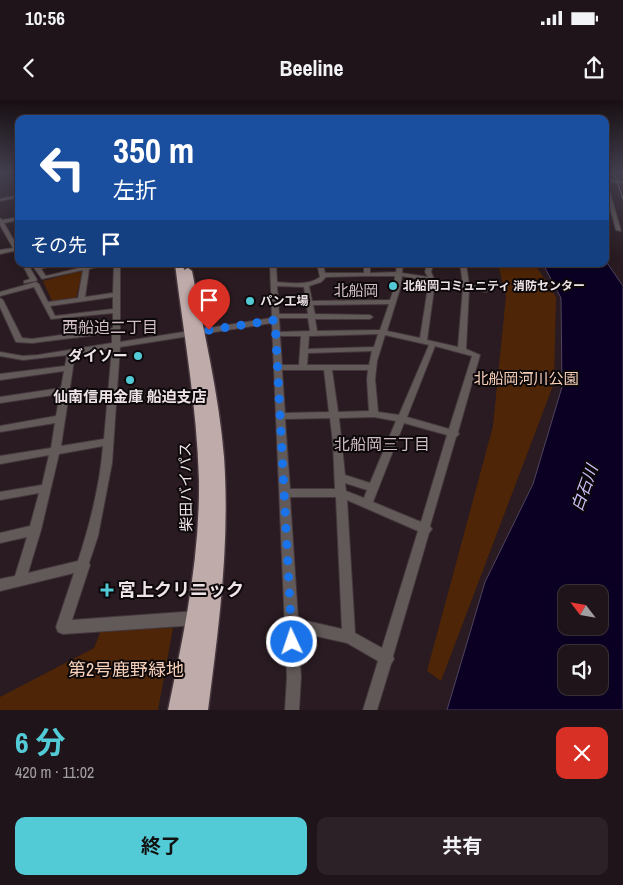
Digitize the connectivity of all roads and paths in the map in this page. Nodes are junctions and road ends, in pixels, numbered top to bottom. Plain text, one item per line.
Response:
1 (611, 203) edge
2 (15, 219) edge
3 (0, 221) edge
4 (619, 230) dead end
5 (11, 233) dead end
6 (15, 243) edge
7 (15, 245) edge
8 (15, 250) edge
9 (0, 252) edge
10 (26, 267) edge
11 (30, 267) edge
12 (41, 267) edge
13 (90, 267) edge
14 (117, 267) edge
15 (180, 267) edge
16 (187, 267) edge
17 (273, 267) edge
18 (321, 267) edge
19 (366, 267) edge
20 (400, 267) edge
21 (429, 267) edge
22 (463, 267) edge
23 (86, 268) junction
24 (399, 274) junction
25 (323, 275) junction
26 (367, 275) junction
27 (432, 280) junction
28 (274, 284) junction
29 (466, 286) junction
30 (307, 287) dead end
31 (0, 289) edge
32 (486, 290) dead end
33 (0, 294) edge
34 (116, 295) junction
35 (0, 300) edge
36 (81, 300) junction
37 (48, 302) junction
38 (393, 302) junction
39 (310, 303) junction
40 (115, 311) junction
41 (312, 316) junction
42 (370, 317) dead end
43 (275, 318) junction
44 (115, 330) junction
45 (194, 332) junction
46 (383, 332) junction
47 (305, 333) junction
48 (314, 333) junction
49 (277, 334) junction
50 (423, 341) junction
51 (433, 343) junction
52 (116, 344) junction
53 (376, 349) junction
54 (462, 350) junction
55 (306, 351) junction
56 (70, 352) junction
57 (2, 357) edge
58 (303, 367) junction
59 (328, 367) junction
60 (372, 367) junction
61 (68, 368) junction
62 (278, 368) junction
63 (0, 377) edge
64 (65, 390) junction
65 (0, 400) edge
66 (374, 414) junction
67 (280, 416) junction
68 (334, 416) junction
69 (401, 418) junction
70 (60, 419) junction
71 (0, 430) edge
72 (454, 434) junction
73 (108, 442) junction
74 (55, 451) junction
75 (0, 460) edge
76 (340, 476) junction
77 (46, 488) junction
78 (373, 488) junction
79 (285, 493) junction
80 (340, 493) junction
81 (0, 496) edge
82 (367, 503) junction
83 (426, 529) junction
84 (35, 530) junction
85 (0, 538) edge
86 (84, 565) junction
87 (20, 579) junction
88 (0, 584) edge
89 (197, 618) junction
90 (291, 624) junction
91 (349, 636) junction
92 (387, 659) junction
93 (178, 710) edge
94 (197, 710) edge
95 (292, 710) edge
96 (370, 710) edge

1 - 4 street
2 - 3 street
3 - 7 street
5 - 6 street
8 - 9 street
10 - 31 street
11 - 37 street
12 - 23 street
13 - 23 street
14 - 34 street
15 - 45 highway, 柴田バイパス
16 - 45 highway, 柴田バイパス
17 - 28 street
18 - 25 street
19 - 26 street
20 - 24 street
21 - 27 street
22 - 29 street
23 - 36 street
24 - 26 street
24 - 27 street
24 - 38 street
25 - 26 street
25 - 28 street
27 - 29 street
27 - 50 street
28 - 43 street
29 - 32 street
29 - 54 street
30 - 39 street
33 - 37 street
34 - 36 street
34 - 40 street
35 - 44 street
36 - 37 street
37 - 40 street
38 - 39 street
38 - 46 street
39 - 41 street
40 - 44 street
41 - 42 street
41 - 43 street
41 - 48 street
43 - 45 street
43 - 49 street
44 - 52 street
45 - 52 street
45 - 89 highway, 柴田バイパス
45 - 94 highway, 柴田バイパス
46 - 48 street
46 - 50 street
46 - 53 street
47 - 48 street
47 - 49 street
47 - 55 street
49 - 62 street
50 - 51 street
51 - 54 street
51 - 69 street
52 - 56 street
52 - 73 street
53 - 55 street
53 - 60 street
54 - 72 street
55 - 58 street
56 - 57 street
56 - 61 street
58 - 59 street
58 - 62 street
59 - 60 street
59 - 68 street
60 - 66 street
61 - 63 street
61 - 64 street
62 - 67 street
64 - 65 street
64 - 70 street
66 - 68 street
66 - 69 street
67 - 68 street
67 - 79 street
68 - 76 street
69 - 72 street
69 - 78 street
70 - 71 street
70 - 74 street
72 - 83 street
73 - 74 street
73 - 86 street
74 - 75 street
74 - 77 street
76 - 78 street
76 - 80 street
77 - 81 street
77 - 84 street
78 - 82 street
79 - 80 street
79 - 90 street
80 - 82 street
80 - 91 street
82 - 83 street
83 - 92 street
84 - 85 street
84 - 87 street
86 - 87 street
86 - 89 street
87 - 88 street
89 - 93 highway, 柴田バイパス
90 - 91 street
90 - 95 street
91 - 92 street
92 - 96 street

